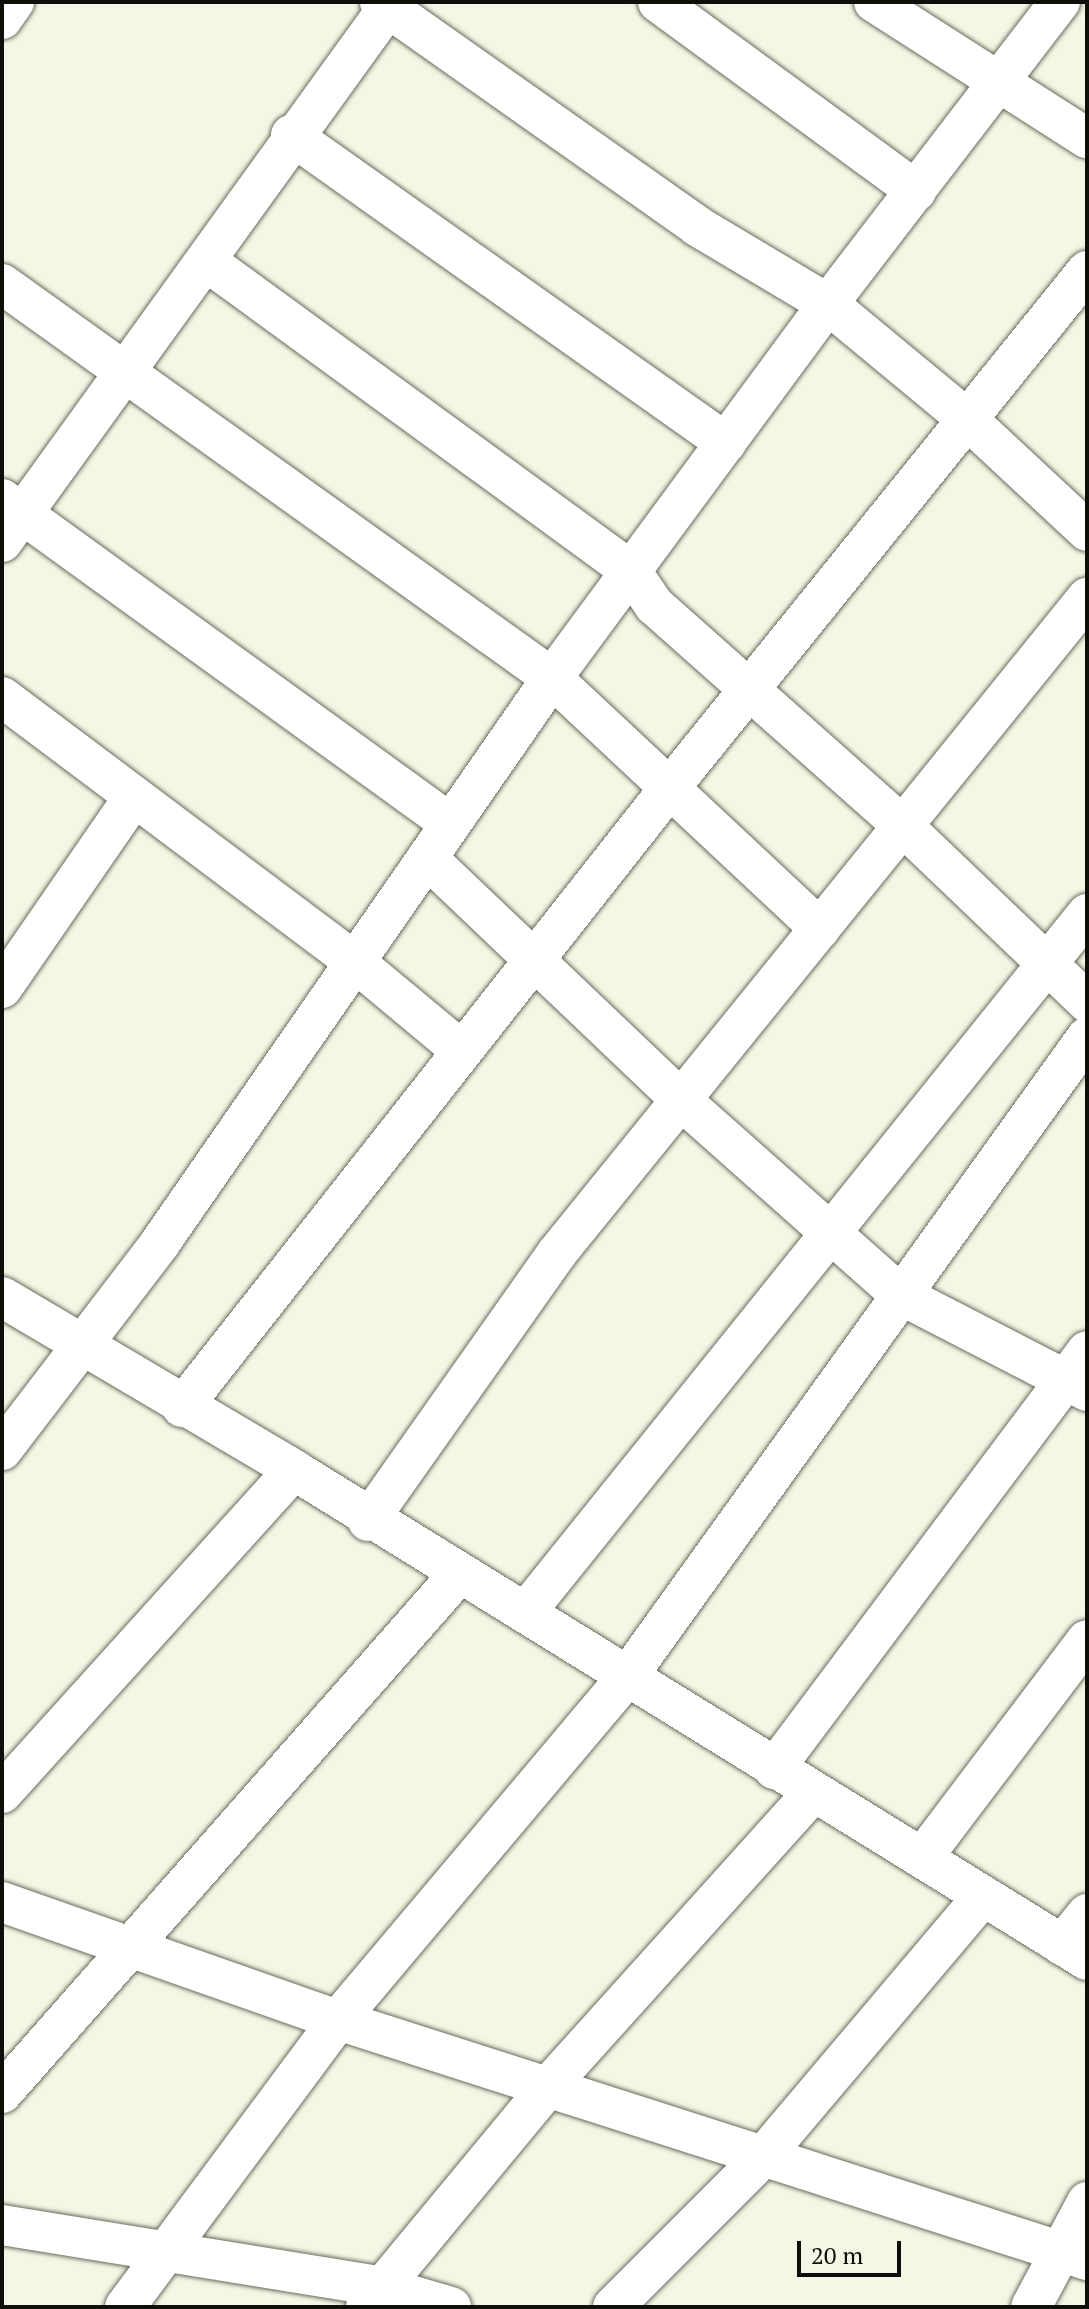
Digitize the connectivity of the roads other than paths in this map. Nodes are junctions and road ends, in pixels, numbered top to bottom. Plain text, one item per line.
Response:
1 (14, 2) edge
2 (658, 2) edge
3 (874, 2) edge
4 (1060, 2) edge
5 (386, 4) edge
6 (2, 19) edge
7 (1002, 82) junction
8 (291, 135) junction
9 (1087, 138) edge
10 (916, 191) junction
11 (206, 261) junction
12 (1087, 271) edge
13 (2, 284) edge
14 (828, 304) junction
15 (124, 371) junction
16 (967, 419) junction
17 (726, 443) junction
18 (9, 518) edge
19 (1087, 531) edge
20 (631, 571) junction
21 (1087, 598) edge
22 (552, 678) junction
23 (748, 690) junction
24 (2, 697) edge
25 (668, 790) junction
26 (134, 797) junction
27 (451, 824) junction
28 (903, 826) junction
29 (427, 858) junction
30 (1087, 914) edge
31 (820, 929) junction
32 (534, 960) junction
33 (355, 962) junction
34 (1045, 967) junction
35 (2, 988) edge
36 (1087, 1002) edge
37 (1083, 1050) edge
38 (462, 1051) junction
39 (681, 1100) junction
40 (827, 1233) junction
41 (901, 1295) junction
42 (2, 1297) edge
43 (85, 1345) junction
44 (1080, 1374) edge
45 (182, 1407) junction
46 (2, 1450) edge
47 (294, 1470) junction
48 (368, 1521) junction
49 (459, 1574) junction
50 (525, 1613) junction
51 (1087, 1640) edge
52 (627, 1677) junction
53 (774, 1769) junction
54 (2, 1793) edge
55 (813, 1793) junction
56 (922, 1858) junction
57 (983, 1896) junction
58 (2, 1902) edge
59 (1087, 1914) edge
60 (126, 1950) junction
61 (1074, 1952) edge
62 (338, 2020) junction
63 (547, 2088) junction
64 (2, 2093) edge
65 (761, 2159) junction
66 (1087, 2202) edge
67 (2, 2225) edge
68 (167, 2253) junction
69 (1074, 2255) edge
70 (375, 2297) edge
71 (125, 2307) edge
72 (451, 2307) edge
73 (613, 2307) edge
74 (1031, 2307) edge

1 - 6 street
2 - 10 street
3 - 7 street
4 - 7 street
5 - 8 street
5 - 14 street
7 - 9 street
7 - 10 street
8 - 11 street
8 - 17 street
10 - 14 street
11 - 15 street
11 - 20 street
12 - 16 street
13 - 15 street
14 - 16 street
14 - 17 street
15 - 18 street
15 - 22 street
16 - 19 street
16 - 23 street
17 - 20 street
18 - 27 street
20 - 22 street
20 - 23 street
21 - 28 street
22 - 25 street
22 - 27 street
23 - 25 street
23 - 28 street
24 - 26 street
25 - 31 street
25 - 32 street
26 - 33 street
26 - 35 street
27 - 29 street
28 - 31 street
28 - 34 street
29 - 32 street
29 - 33 street
30 - 34 street
31 - 39 street
32 - 38 street
32 - 39 street
33 - 38 street
33 - 43 street
34 - 36 street
34 - 40 street
37 - 41 street
38 - 45 street
39 - 40 street
39 - 48 street
40 - 41 street
40 - 50 street
41 - 44 street
41 - 52 street
42 - 43 street
43 - 45 street
43 - 46 street
44 - 53 street
45 - 47 street
47 - 48 street
47 - 54 street
48 - 49 street
49 - 50 street
49 - 60 street
50 - 52 street
51 - 56 street
52 - 53 street
52 - 62 street
53 - 55 street
55 - 56 street
55 - 63 street
56 - 57 street
57 - 61 street
57 - 65 street
58 - 60 street
59 - 61 street
60 - 62 street
60 - 64 street
62 - 63 street
62 - 68 street
63 - 65 street
63 - 70 street
65 - 69 street
65 - 73 street
66 - 69 street
67 - 68 street
68 - 70 street
68 - 71 street
69 - 74 street
70 - 72 street

